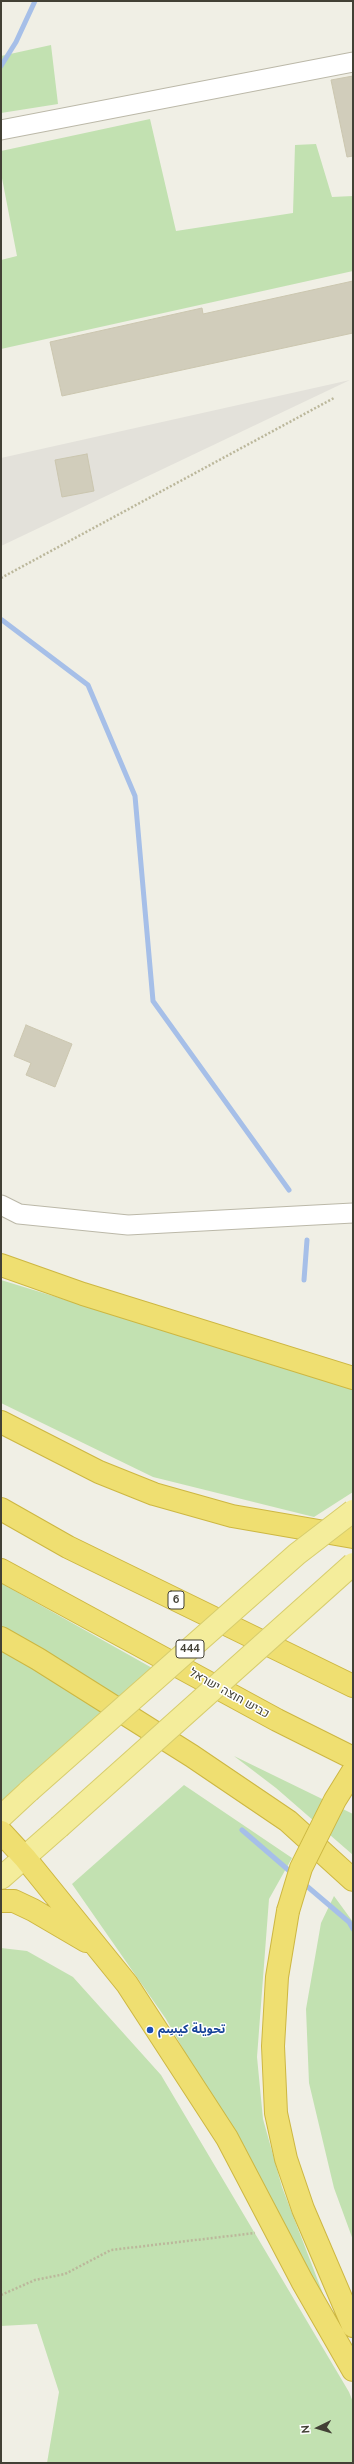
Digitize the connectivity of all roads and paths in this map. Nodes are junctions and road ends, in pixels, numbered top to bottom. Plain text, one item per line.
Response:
1 (353, 62) edge
2 (1, 130) edge
3 (334, 398) dead end
4 (1, 578) edge
5 (1, 1205) edge
6 (353, 1213) edge
7 (1, 1265) edge
8 (353, 1378) edge
9 (1, 1422) edge
10 (1, 1509) edge
11 (353, 1511) edge
12 (353, 1536) edge
13 (353, 1564) edge
14 (1, 1570) edge
15 (1, 1638) edge
16 (353, 1686) edge
17 (353, 1758) edge
18 (353, 1771) edge
19 (1, 1817) edge
20 (1, 1832) edge
21 (25, 1858) junction
22 (1, 1878) edge
23 (353, 1880) edge
24 (1, 1900) edge
25 (96, 1947) junction
26 (262, 2232) dead end
27 (1, 2295) edge
28 (353, 2326) edge
29 (351, 2366) edge

1 - 2 street
3 - 4 path
5 - 6 street
7 - 8 highway
9 - 12 highway
10 - 16 highway, 6
11 - 19 main road, 444, bridge
13 - 21 main road, bridge
14 - 17 highway, כביש חוצה ישראל
15 - 23 highway
18 - 28 highway, bridge
20 - 21 highway
21 - 22 main road
21 - 25 highway
24 - 25 highway
25 - 29 highway
26 - 27 path

